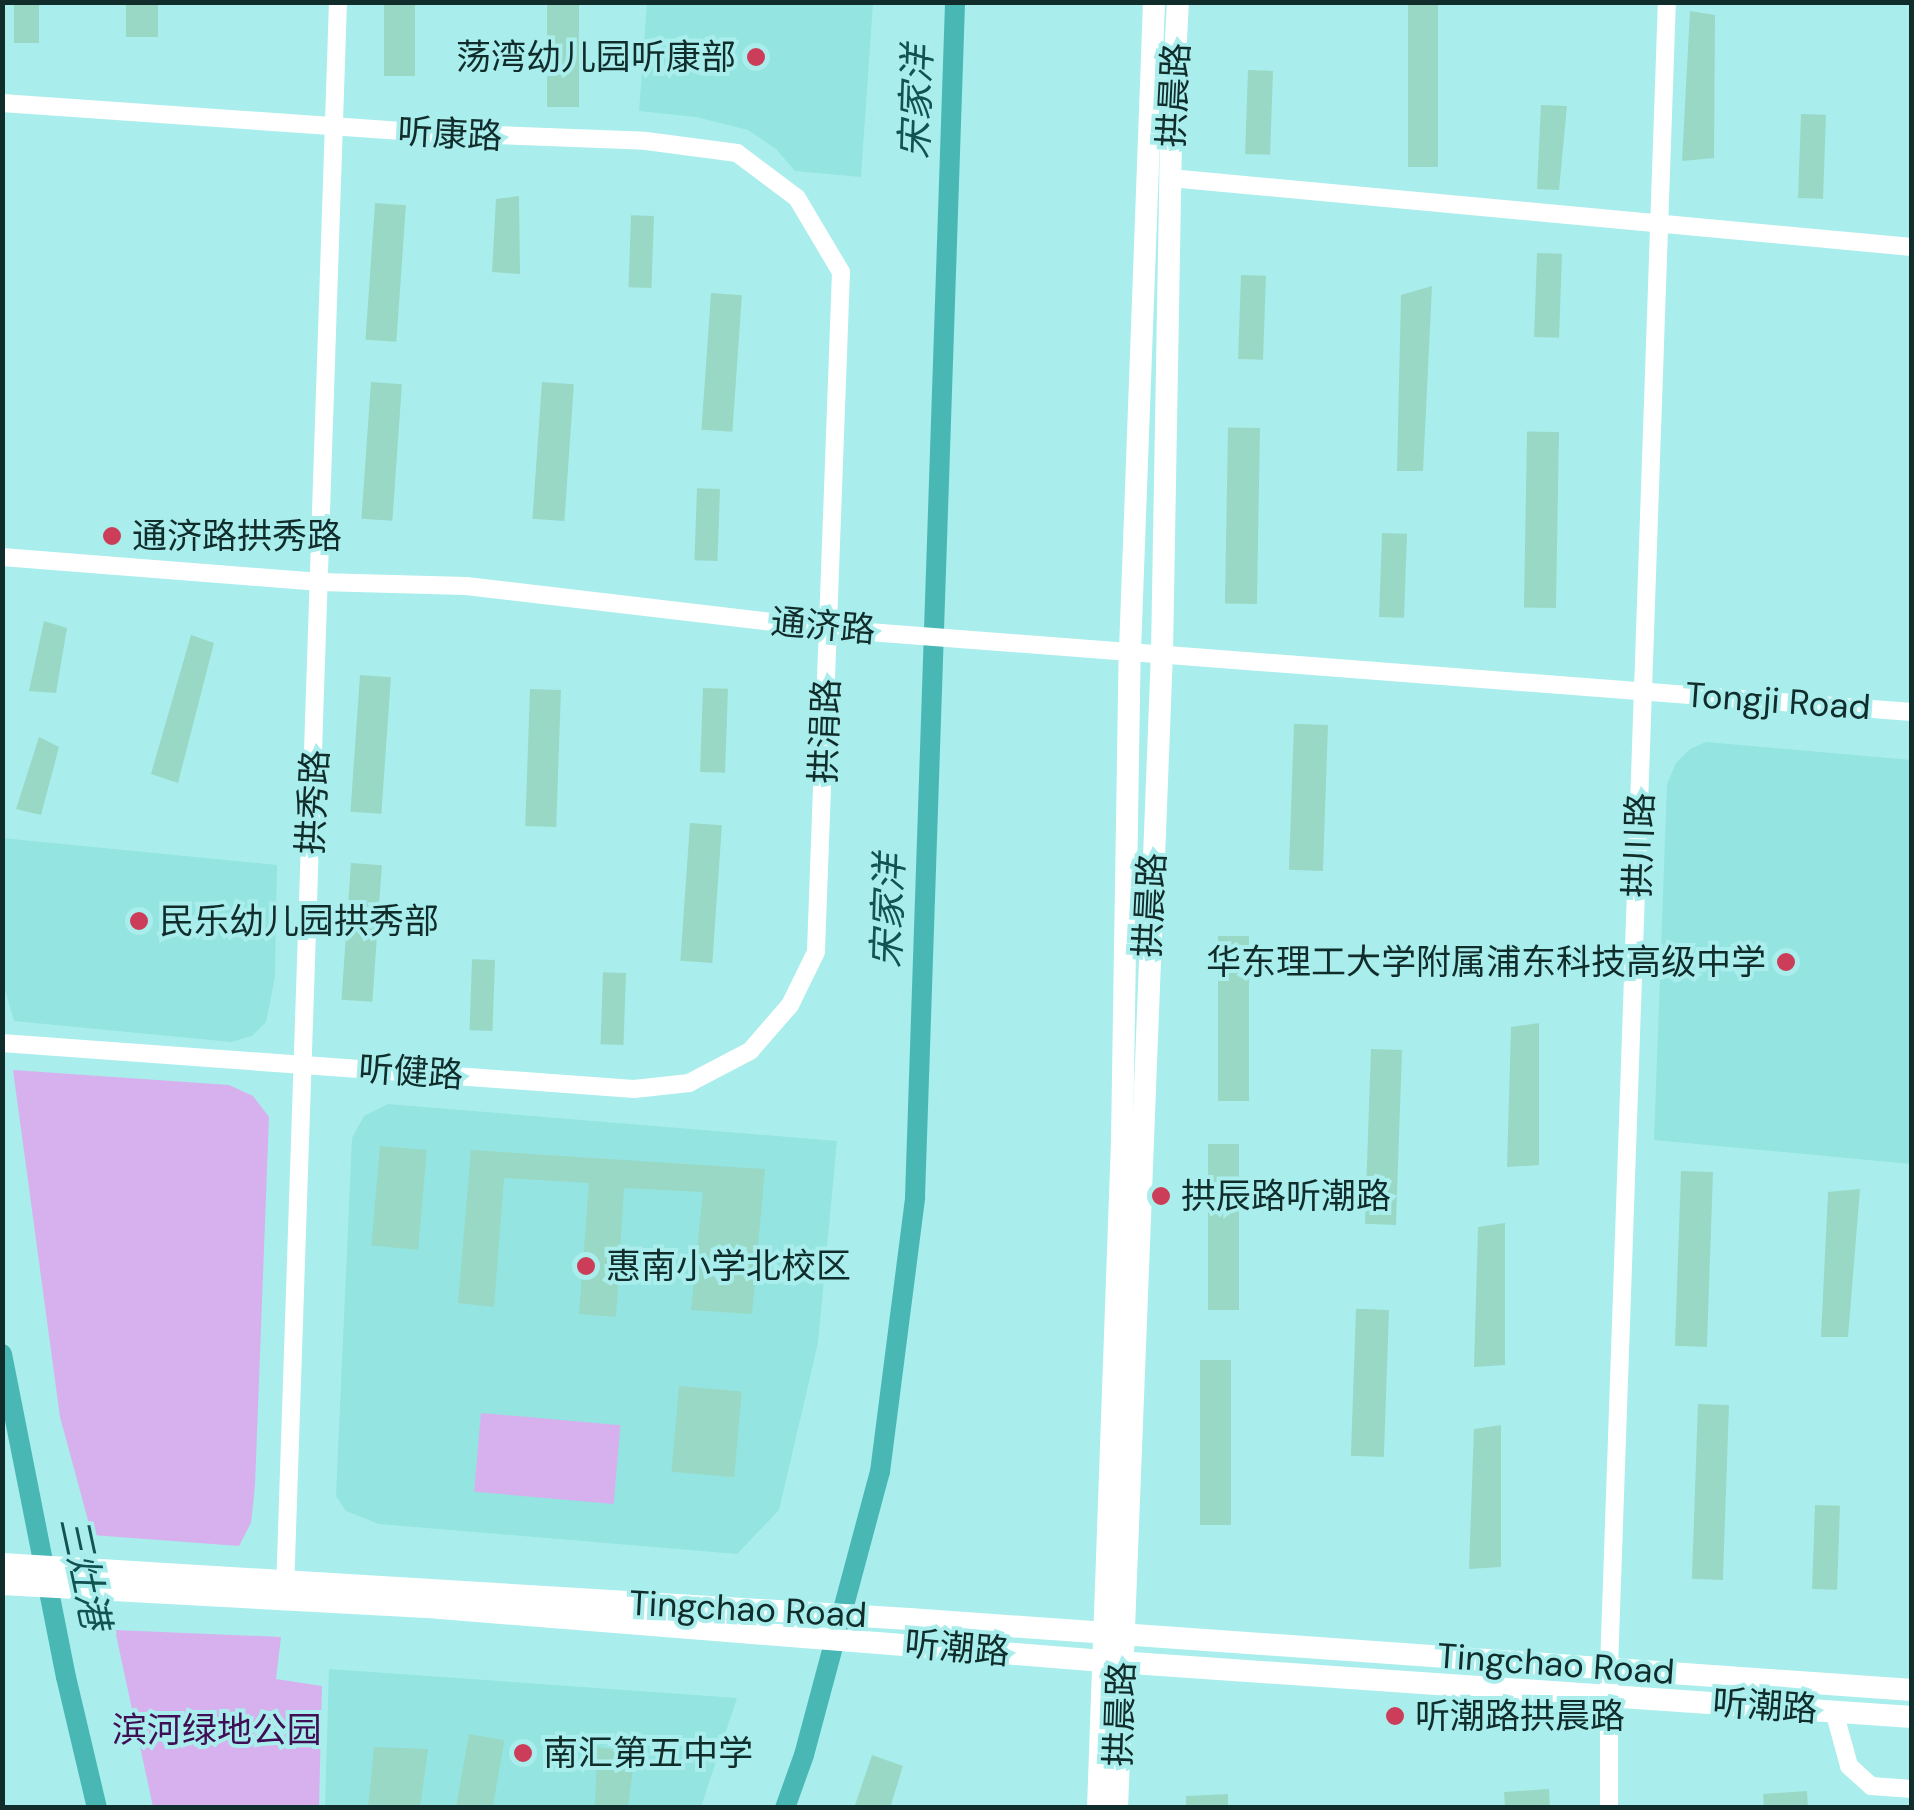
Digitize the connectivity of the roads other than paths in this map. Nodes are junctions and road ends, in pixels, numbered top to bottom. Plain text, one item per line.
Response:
1 (338, 2) edge
2 (1154, 2) edge
3 (1178, 2) edge
4 (1667, 2) edge
5 (2, 103) edge
6 (334, 127) junction
7 (1170, 178) junction
8 (1660, 224) junction
9 (1912, 247) edge
10 (841, 272) joint
11 (2, 558) edge
12 (320, 582) junction
13 (830, 629) junction
14 (1130, 652) junction
15 (1162, 653) junction
16 (1645, 691) junction
17 (1912, 712) edge
18 (790, 1005) joint
19 (2, 1043) edge
20 (301, 1064) junction
21 (2, 1564) edge
22 (97, 1581) junction
23 (2, 1584) edge
24 (284, 1591) junction
25 (1114, 1634) junction
26 (1112, 1662) junction
27 (1610, 1668) junction
28 (1912, 1690) edge
29 (1610, 1694) junction
30 (1834, 1712) junction
31 (1912, 1717) edge
32 (1912, 1789) edge
33 (1098, 1808) edge
34 (1117, 1808) edge
35 (1609, 1808) edge

1 - 6 street, 拱秀路
2 - 14 main road, 拱晨路
3 - 7 main road, 拱晨路
4 - 8 street, 拱川路
5 - 6 street, 听康路
6 - 10 street, 听康路
6 - 12 street, 拱秀路
7 - 8 street
7 - 15 main road, 拱晨路
8 - 9 street
8 - 16 street, 拱川路
10 - 13 street, 拱涓路
11 - 12 street, 通济路
12 - 13 street, 通济路
12 - 20 street, 拱秀路
13 - 14 street, 通济路
13 - 18 street, 拱涓路
14 - 15 street, 通济路
14 - 25 main road, 拱晨路
15 - 16 street, 通济路
15 - 25 main road, 拱晨路
16 - 17 street, Tongji Road
16 - 27 street, 拱川路
18 - 20 street, 听健路
19 - 20 street, 听健路
20 - 24 street, 拱秀路
21 - 22 main road
22 - 23 main road, 听潮路
22 - 24 main road, 听潮路
24 - 25 main road, Tingchao Road
24 - 26 main road, 听潮路
25 - 26 main road, 拱晨路
25 - 27 main road, Tingchao Road
26 - 29 main road, 听潮路
26 - 33 main road, 拱晨路
26 - 34 main road, 拱晨路
27 - 28 main road, Tingchao Road
27 - 29 street, 拱川路
29 - 30 main road, 听潮路
29 - 35 street, 拱川路
30 - 31 main road, 听潮路
30 - 32 street

